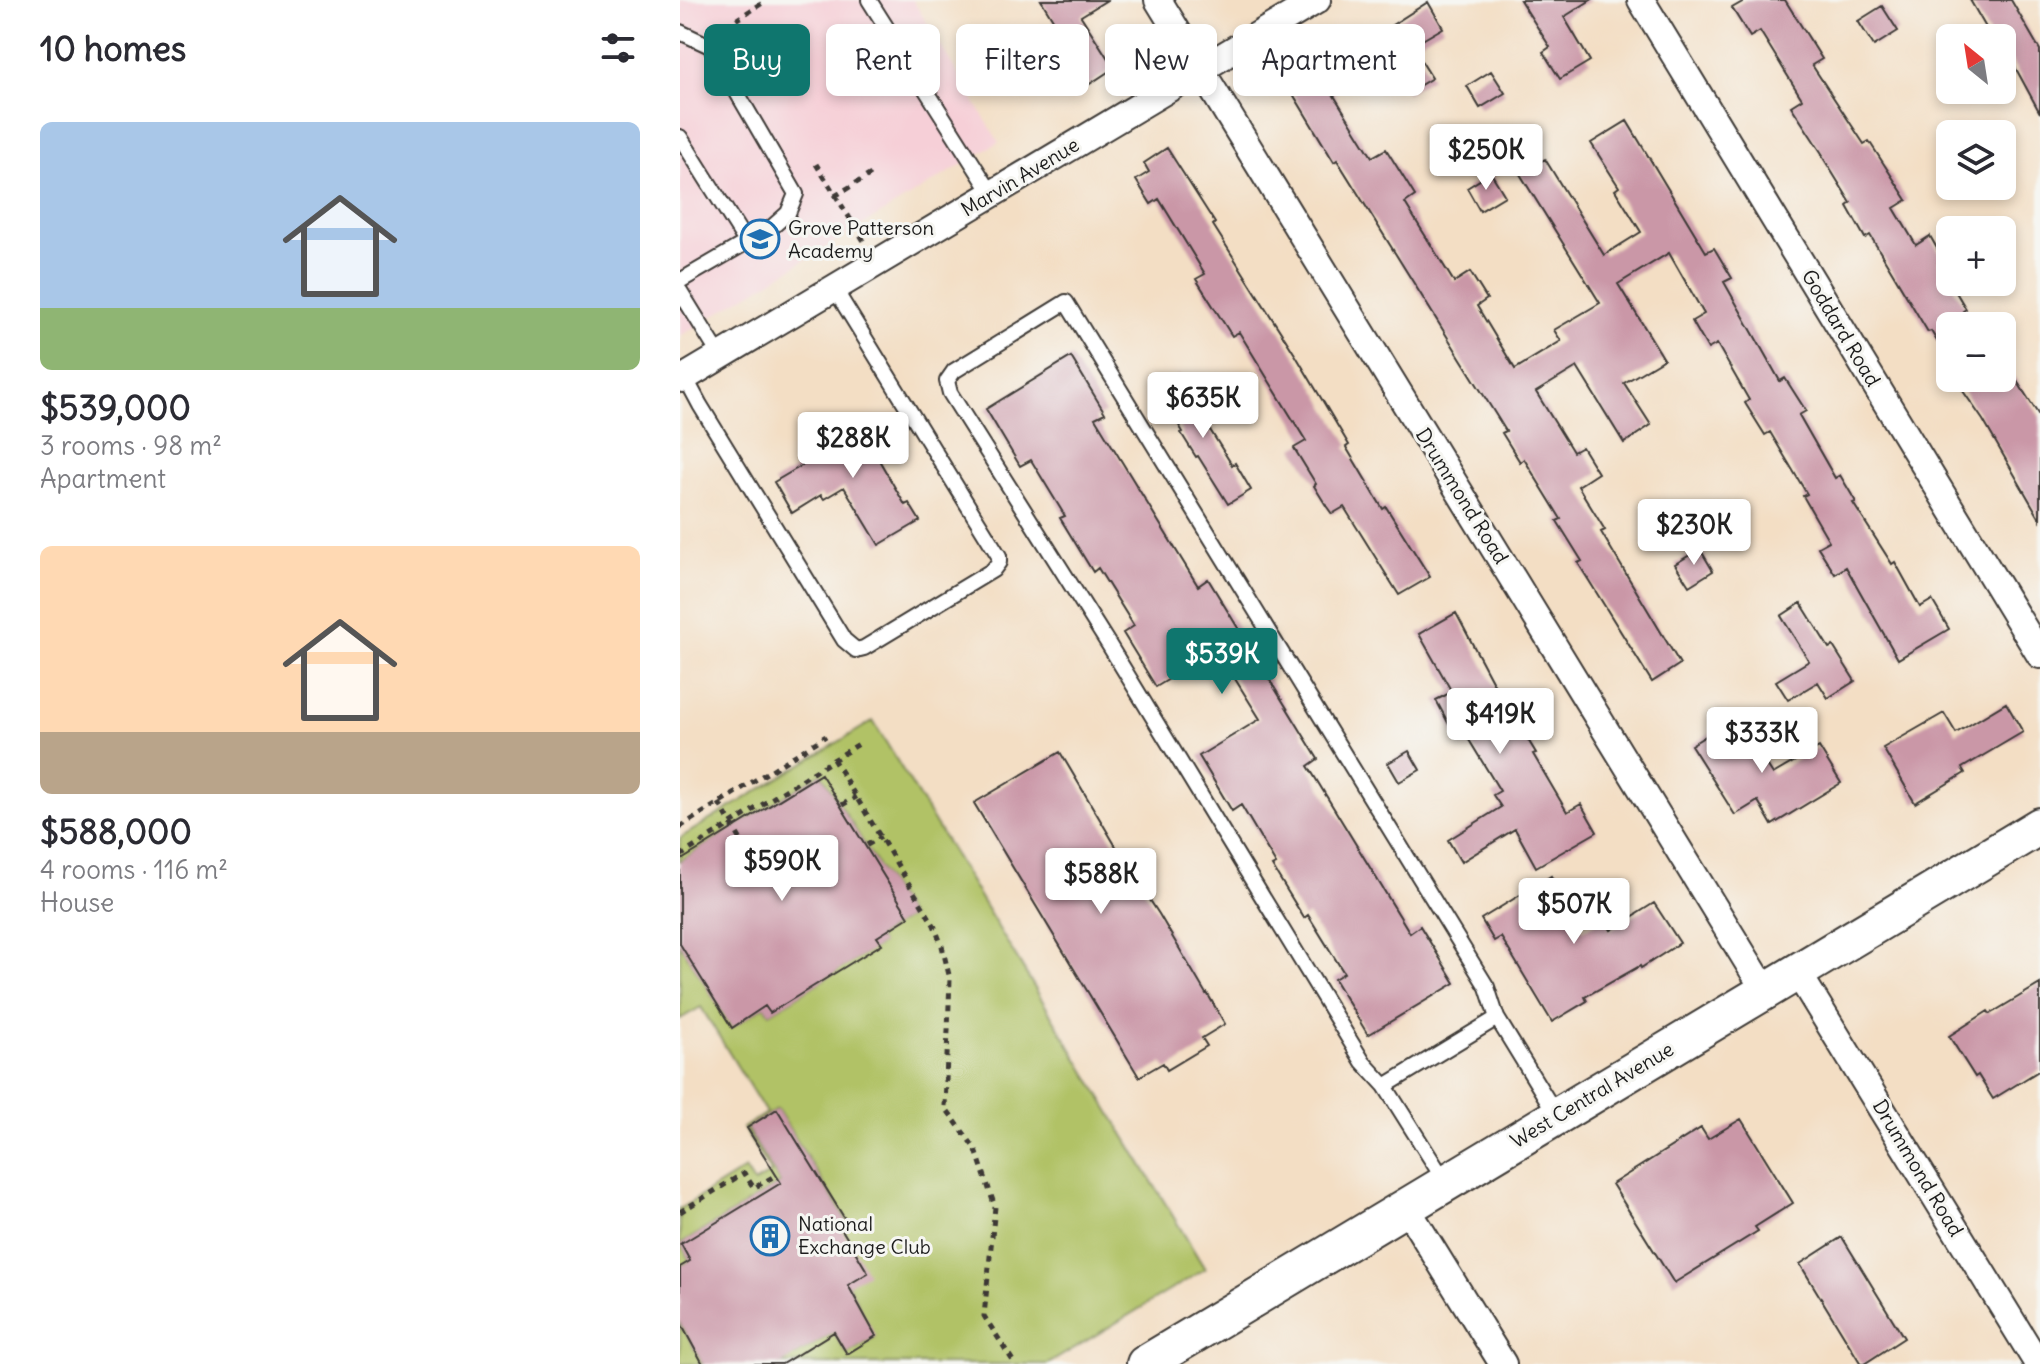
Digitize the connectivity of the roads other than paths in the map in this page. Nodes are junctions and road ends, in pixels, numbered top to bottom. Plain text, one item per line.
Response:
1 (869, 0) edge
2 (1158, 0) edge
3 (1317, 0) edge
4 (1641, 0) edge
5 (1172, 24) edge
6 (680, 32) edge
7 (1217, 60) edge
8 (1156, 96) edge
9 (1216, 96) edge
10 (680, 137) edge
11 (992, 194) junction
12 (746, 242) junction
13 (680, 281) edge
14 (834, 288) junction
15 (680, 291) edge
16 (720, 356) junction
17 (684, 378) edge
18 (2040, 655) edge
19 (2040, 826) edge
20 (1798, 973) junction
21 (1766, 992) junction
22 (1497, 1018) junction
23 (1385, 1086) junction
24 (1557, 1116) junction
25 (1446, 1183) junction
26 (1406, 1207) junction
27 (1145, 1364) edge
28 (1503, 1364) edge
29 (2038, 1364) edge

1 - 11 lane
2 - 5 street, Drummond Road
3 - 7 street, Marvin Avenue
4 - 18 street, Goddard Road
6 - 12 lane
8 - 11 street, Marvin Avenue
9 - 21 street, Drummond Road
10 - 12 lane
11 - 14 street, Marvin Avenue
12 - 13 lane
14 - 16 street, Marvin Avenue
14 - 17 lane
15 - 16 lane
16 - 17 street, Marvin Avenue
19 - 20 main road, West Central Avenue
20 - 21 main road, West Central Avenue
20 - 29 street, Drummond Road
21 - 24 main road, West Central Avenue
22 - 23 lane
22 - 23 lane
22 - 24 lane
23 - 25 lane
24 - 25 main road, West Central Avenue
25 - 26 main road, West Central Avenue
26 - 27 main road, West Central Avenue
26 - 28 street

